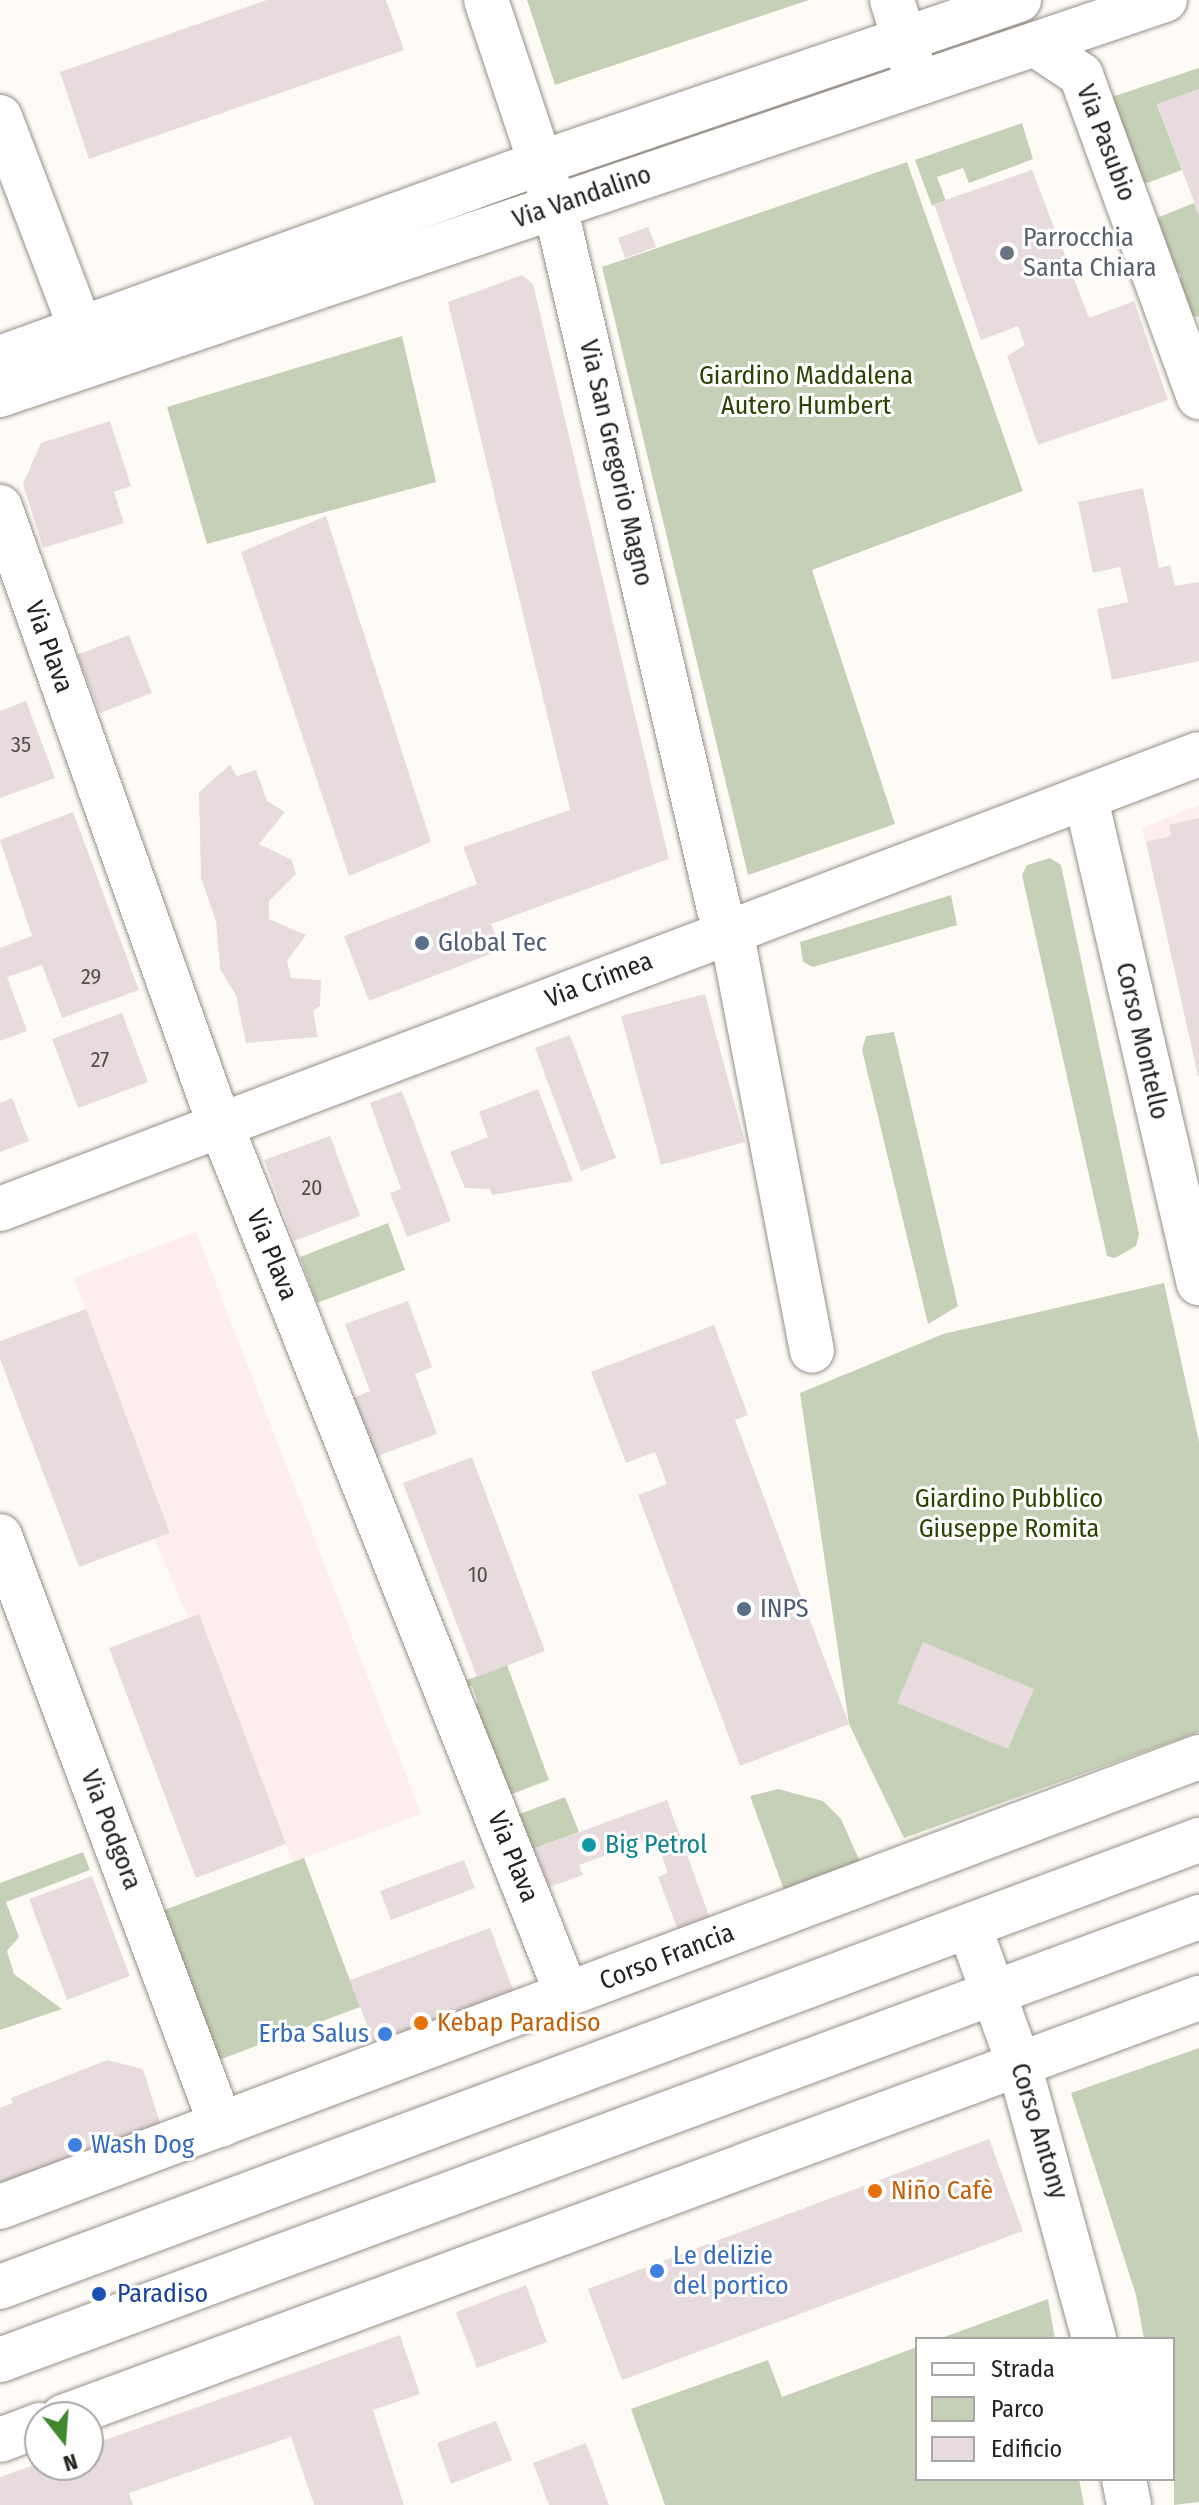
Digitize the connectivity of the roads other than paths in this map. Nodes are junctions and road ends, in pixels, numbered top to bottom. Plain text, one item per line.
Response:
1 (486, 0) edge
2 (1019, 0) edge
3 (1165, 0) edge
4 (898, 19) edge
5 (1036, 45) junction
6 (919, 85) junction
7 (0, 117) edge
8 (540, 163) junction
9 (555, 206) junction
10 (81, 329) junction
11 (0, 358) edge
12 (0, 395) edge
13 (1199, 397) edge
14 (0, 507) edge
15 (1199, 754) edge
16 (1086, 799) junction
17 (728, 931) junction
18 (221, 1125) junction
19 (0, 1209) edge
20 (1199, 1283) edge
21 (812, 1351) dead end
22 (0, 1536) edge
23 (1199, 1757) edge
24 (1199, 1840) edge
25 (1199, 1917) edge
26 (969, 1926) junction
27 (567, 1994) junction
28 (994, 1994) junction
29 (1199, 1998) edge
30 (1019, 2064) junction
31 (221, 2125) junction
32 (0, 2207) edge
33 (0, 2287) edge
34 (1093, 2337) edge
35 (0, 2360) edge
36 (104, 2402) edge
37 (24, 2431) edge
38 (0, 2440) edge
39 (1124, 2481) edge
40 (1129, 2505) edge

1 - 8 street, Via San Gregorio Magno
2 - 4 street, Via Vandalino
3 - 5 street, Via Vandalino
4 - 6 street
4 - 8 street, Via Vandalino
5 - 6 street, Via Vandalino
5 - 13 street, Via Pasubio
6 - 9 street, Via Vandalino
7 - 10 street
8 - 9 street, Via San Gregorio Magno
8 - 10 street, Via Vandalino
9 - 12 street, Via Vandalino
9 - 17 street, Via San Gregorio Magno
10 - 11 street, Via Vandalino
14 - 18 street, Via Plava
15 - 16 street, Via Crimea
16 - 17 street, Via Crimea
16 - 20 street, Corso Montello
17 - 18 street, Via Crimea
17 - 21 street
18 - 19 street, Via Crimea
18 - 27 street, Via Plava
22 - 31 street, Via Podgora
23 - 27 street, Corso Francia
24 - 26 street
25 - 28 street
26 - 28 street, Corso Antony
26 - 33 street
27 - 31 street, Corso Francia
28 - 30 street, Corso Antony
28 - 35 street
29 - 30 street
30 - 34 street, Corso Antony
30 - 36 street
31 - 32 street, Corso Francia
37 - 38 street
39 - 40 street

